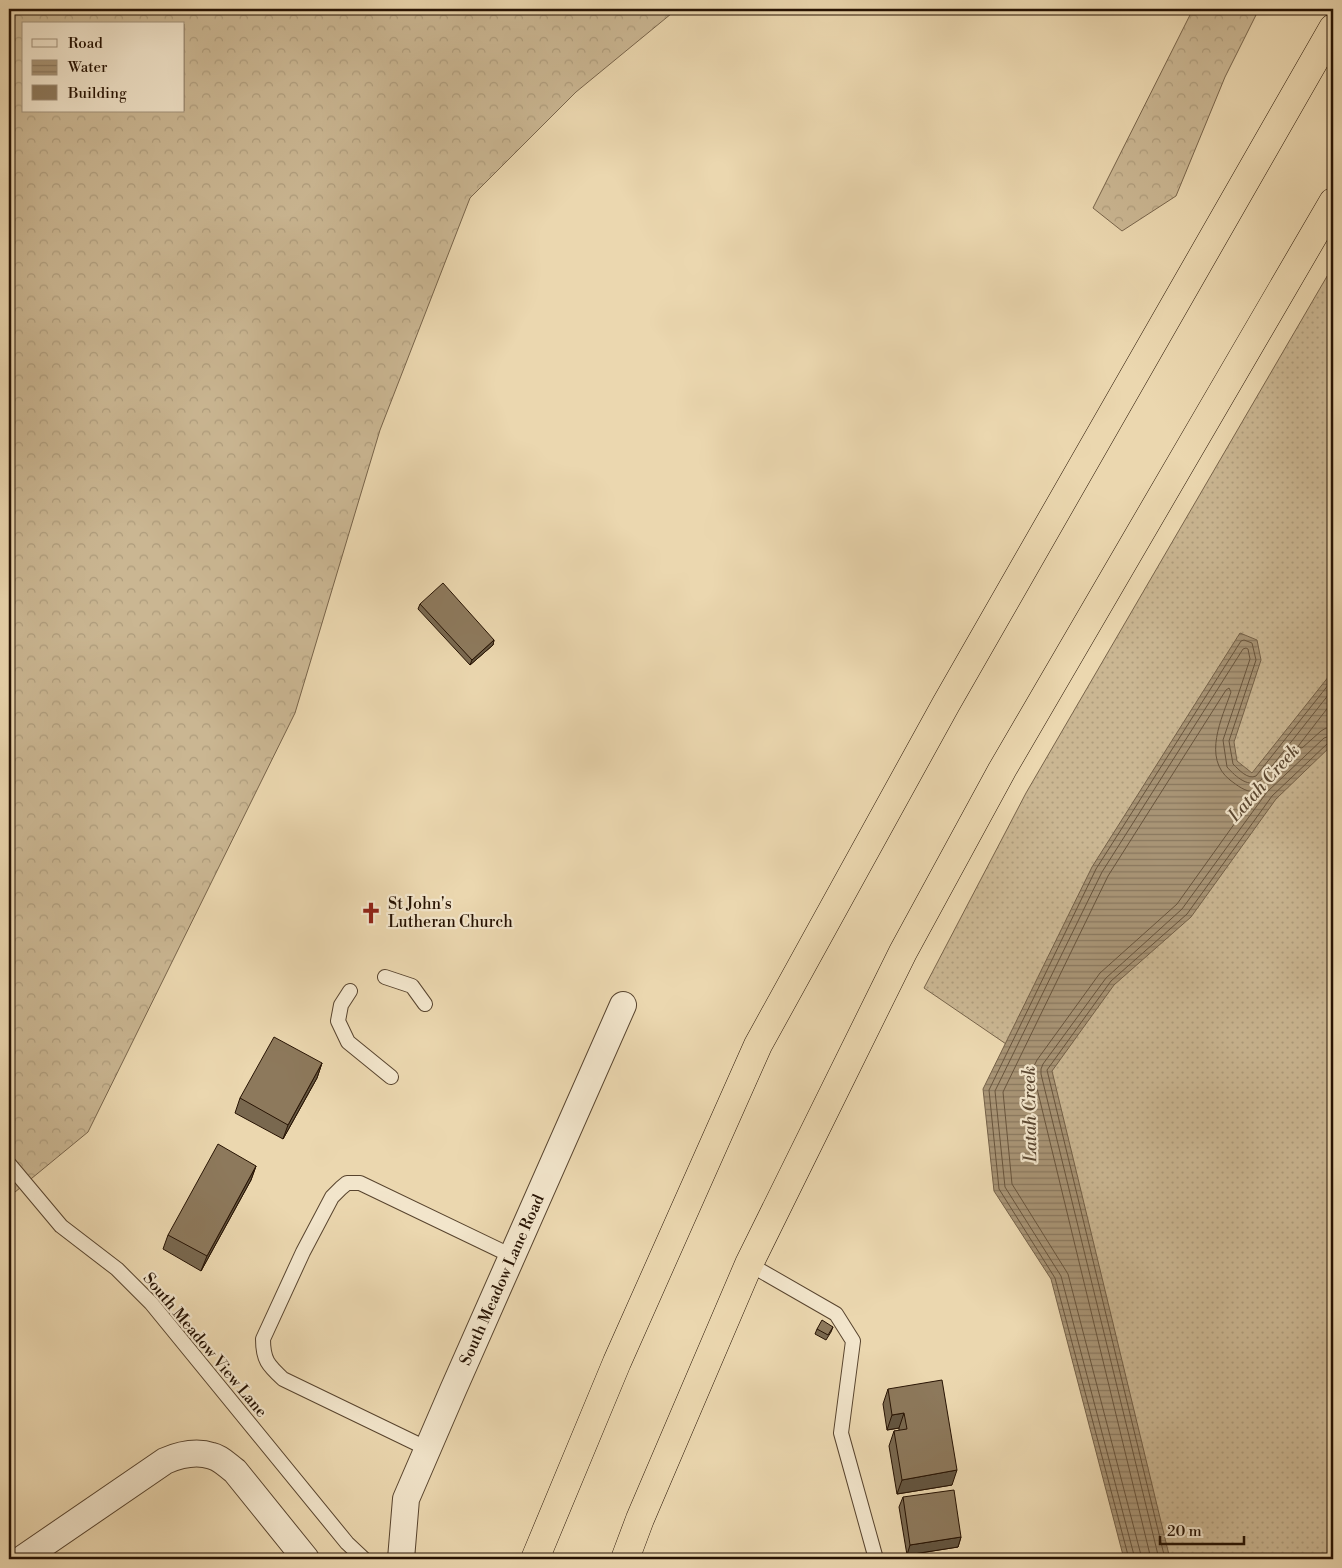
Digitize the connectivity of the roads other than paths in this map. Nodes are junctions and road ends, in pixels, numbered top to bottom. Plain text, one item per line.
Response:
1 (1333, 28) edge
2 (1333, 202) edge
3 (385, 977) dead end
4 (350, 991) dead end
5 (425, 1004) dead end
6 (623, 1005) dead end
7 (391, 1077) dead end
8 (9, 1164) edge
9 (512, 1256) junction
10 (749, 1264) junction
11 (428, 1449) junction
12 (22, 1559) edge
13 (306, 1559) edge
14 (364, 1559) edge
15 (401, 1559) edge
16 (535, 1559) edge
17 (625, 1559) edge
18 (876, 1559) edge

1 - 16 highway
2 - 10 highway
3 - 5 lane
4 - 7 lane
6 - 9 street, South Meadow Lane Road
8 - 14 lane, South Meadow View Lane
9 - 11 street, South Meadow Lane Road
9 - 11 lane
10 - 17 highway
10 - 18 lane
11 - 15 street, South Meadow Lane Road
12 - 13 street

